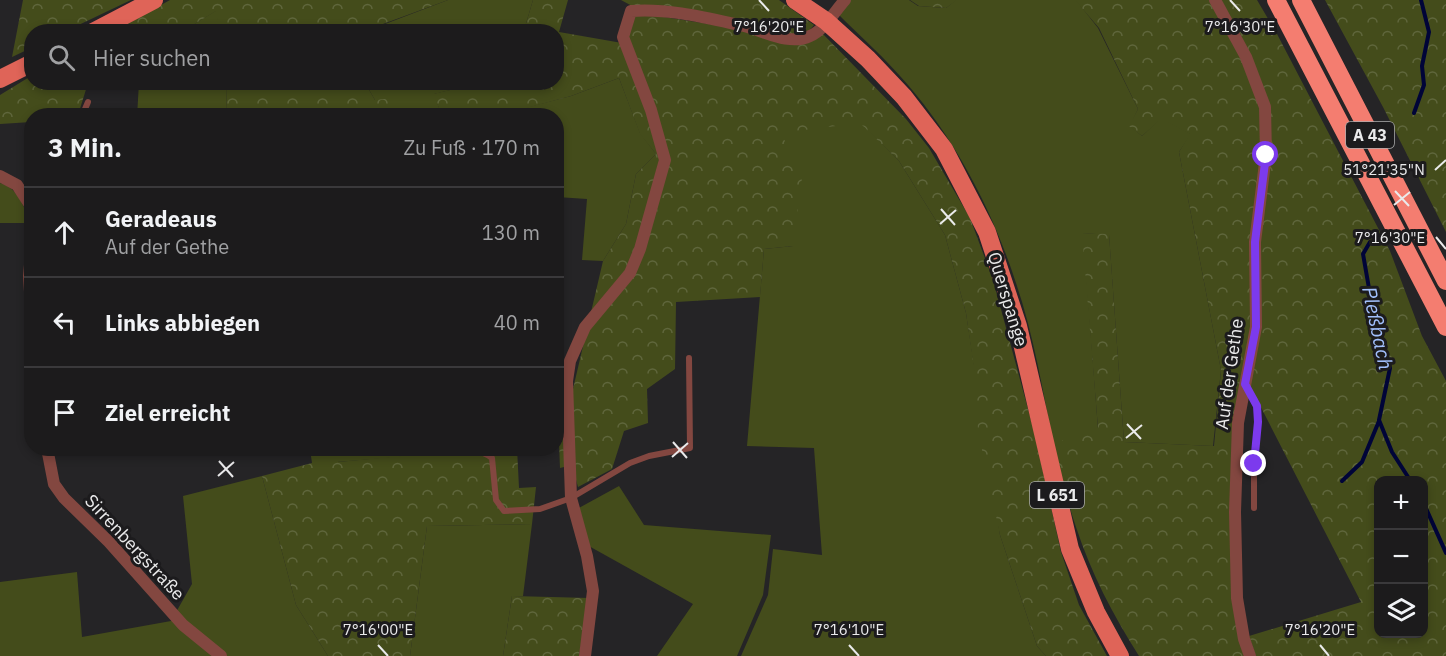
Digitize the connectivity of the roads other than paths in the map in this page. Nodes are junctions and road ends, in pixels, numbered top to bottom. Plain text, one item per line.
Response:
1 (154, 0) edge
2 (795, 0) edge
3 (845, 0) edge
4 (1215, 0) edge
5 (1276, 0) edge
6 (1300, 0) edge
7 (826, 21) junction
8 (108, 24) edge
9 (24, 67) edge
10 (0, 79) edge
11 (87, 102) dead end
12 (85, 108) edge
13 (0, 176) edge
14 (24, 189) edge
15 (1444, 276) edge
16 (1446, 327) edge
17 (689, 358) dead end
18 (1245, 384) junction
19 (49, 456) edge
20 (489, 456) edge
21 (571, 498) junction
22 (1254, 508) dead end
23 (220, 656) edge
24 (585, 656) edge
25 (1120, 656) edge
26 (1250, 656) edge

1 - 8 main road
2 - 7 main road, Querspange / L 651
3 - 7 street
4 - 18 street, Auf der Gethe
5 - 16 highway, A 43
6 - 15 highway, A 43
7 - 21 street
7 - 25 main road, Querspange / L 651
9 - 10 main road
11 - 12 lane
13 - 14 street
17 - 21 lane
18 - 22 lane
18 - 26 street, Auf der Gethe
19 - 23 street, Sirrenbergstraße
20 - 21 lane
21 - 24 street

